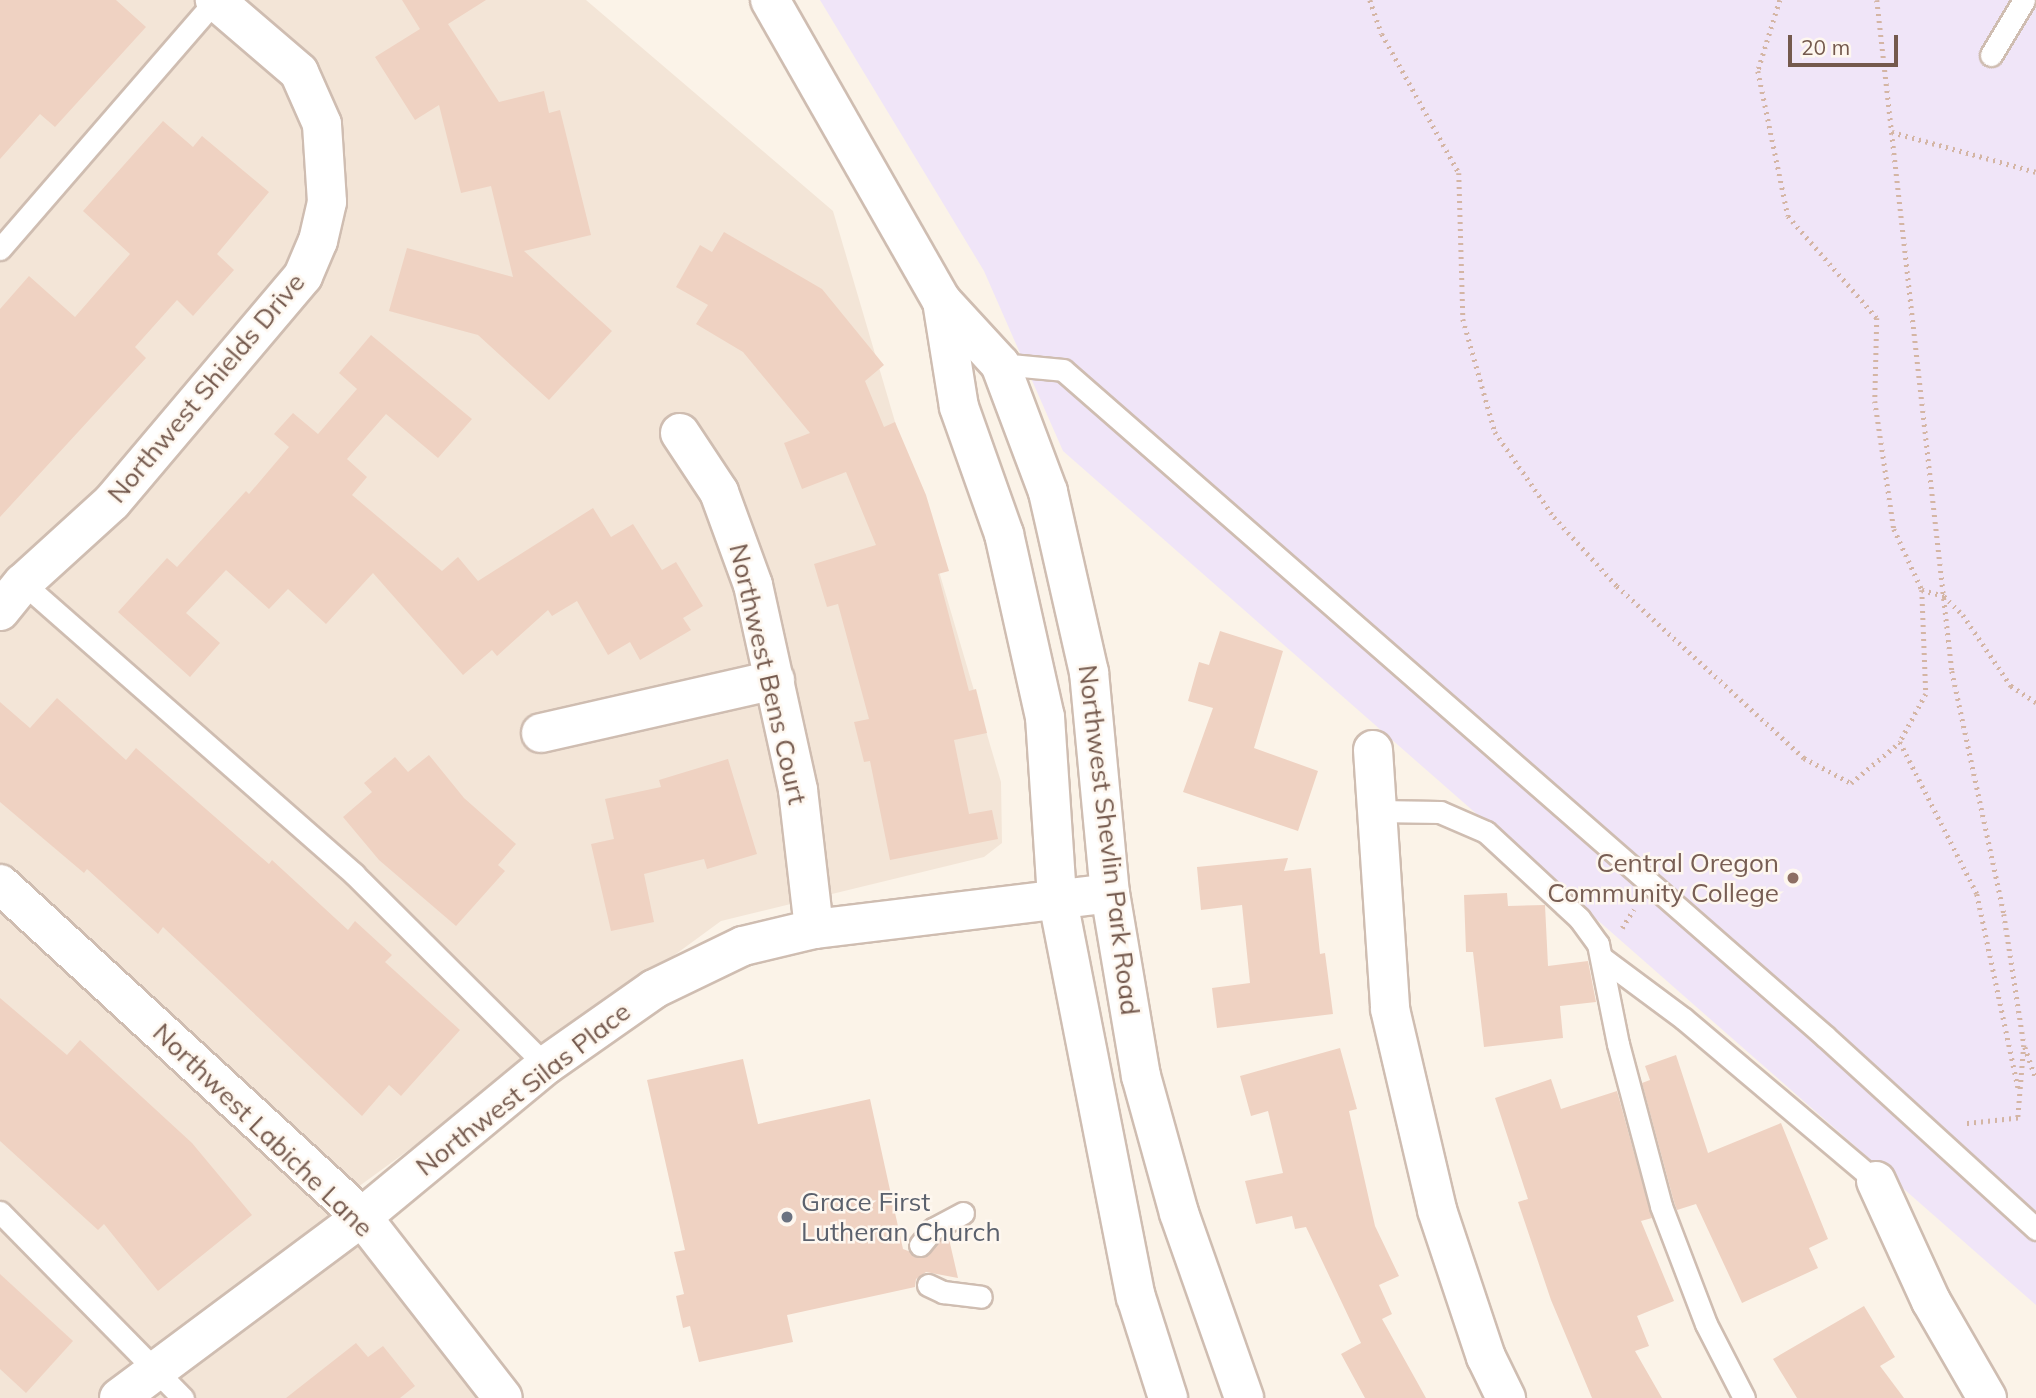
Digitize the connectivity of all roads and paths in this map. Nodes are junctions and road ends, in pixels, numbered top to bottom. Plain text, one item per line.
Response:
1 (216, 0) edge
2 (770, 0) edge
3 (1370, 0) edge
4 (1780, 0) edge
5 (1877, 0) edge
6 (2024, 0) edge
7 (1991, 55) dead end
8 (1892, 132) junction
9 (2036, 172) edge
10 (0, 249) edge
11 (942, 301) junction
12 (1000, 364) junction
13 (680, 433) dead end
14 (1922, 590) junction
15 (1944, 596) junction
16 (11, 597) edge
17 (775, 680) junction
18 (2036, 702) edge
19 (541, 733) dead end
20 (1900, 742) junction
21 (1373, 750) dead end
22 (1377, 811) junction
23 (1651, 883) junction
24 (0, 884) edge
25 (1110, 893) junction
26 (1057, 896) junction
27 (814, 929) junction
28 (1602, 958) junction
29 (2024, 1045) junction
30 (546, 1065) junction
31 (2036, 1080) edge
32 (2020, 1099) junction
33 (1926, 1128) junction
34 (1876, 1181) joint
35 (0, 1212) edge
36 (963, 1213) dead end
37 (362, 1217) junction
38 (2036, 1229) edge
39 (920, 1245) dead end
40 (928, 1285) dead end
41 (981, 1297) dead end
42 (172, 1385) edge
43 (119, 1398) edge
44 (503, 1398) edge
45 (1168, 1398) edge
46 (1244, 1398) edge
47 (1506, 1398) edge
48 (1744, 1398) edge
49 (1987, 1398) edge

1 - 10 lane
1 - 16 street, Northwest Shields Drive
2 - 11 street, Northwest Shevlin Park Road
3 - 20 path
4 - 14 path
5 - 8 path
6 - 7 lane
8 - 9 path
8 - 15 path
11 - 12 street, Northwest Shevlin Park Road
11 - 26 street, Northwest Shevlin Park Road
12 - 23 lane
12 - 25 street, Northwest Shevlin Park Road
13 - 17 street, Northwest Bens Court
14 - 15 path
14 - 20 path
15 - 18 path
15 - 29 path
16 - 30 lane
17 - 19 street
17 - 27 street, Northwest Bens Court
20 - 32 path
21 - 22 street
22 - 28 lane
22 - 47 street
23 - 28 path
23 - 33 lane
24 - 37 street, Northwest Labiche Lane
25 - 26 street, Northwest Silas Place
25 - 46 street, Northwest Shevlin Park Road
26 - 27 street, Northwest Silas Place
26 - 45 street, Northwest Shevlin Park Road
27 - 30 street, Northwest Silas Place
28 - 34 lane
28 - 48 lane
29 - 31 path
29 - 32 path
30 - 37 street, Northwest Silas Place
32 - 33 path
33 - 38 lane
34 - 49 street
35 - 42 lane
36 - 39 lane
37 - 42 street, Northwest Silas Place
37 - 44 street, Northwest Labiche Lane
40 - 41 lane
42 - 43 street, Northwest Silas Place

